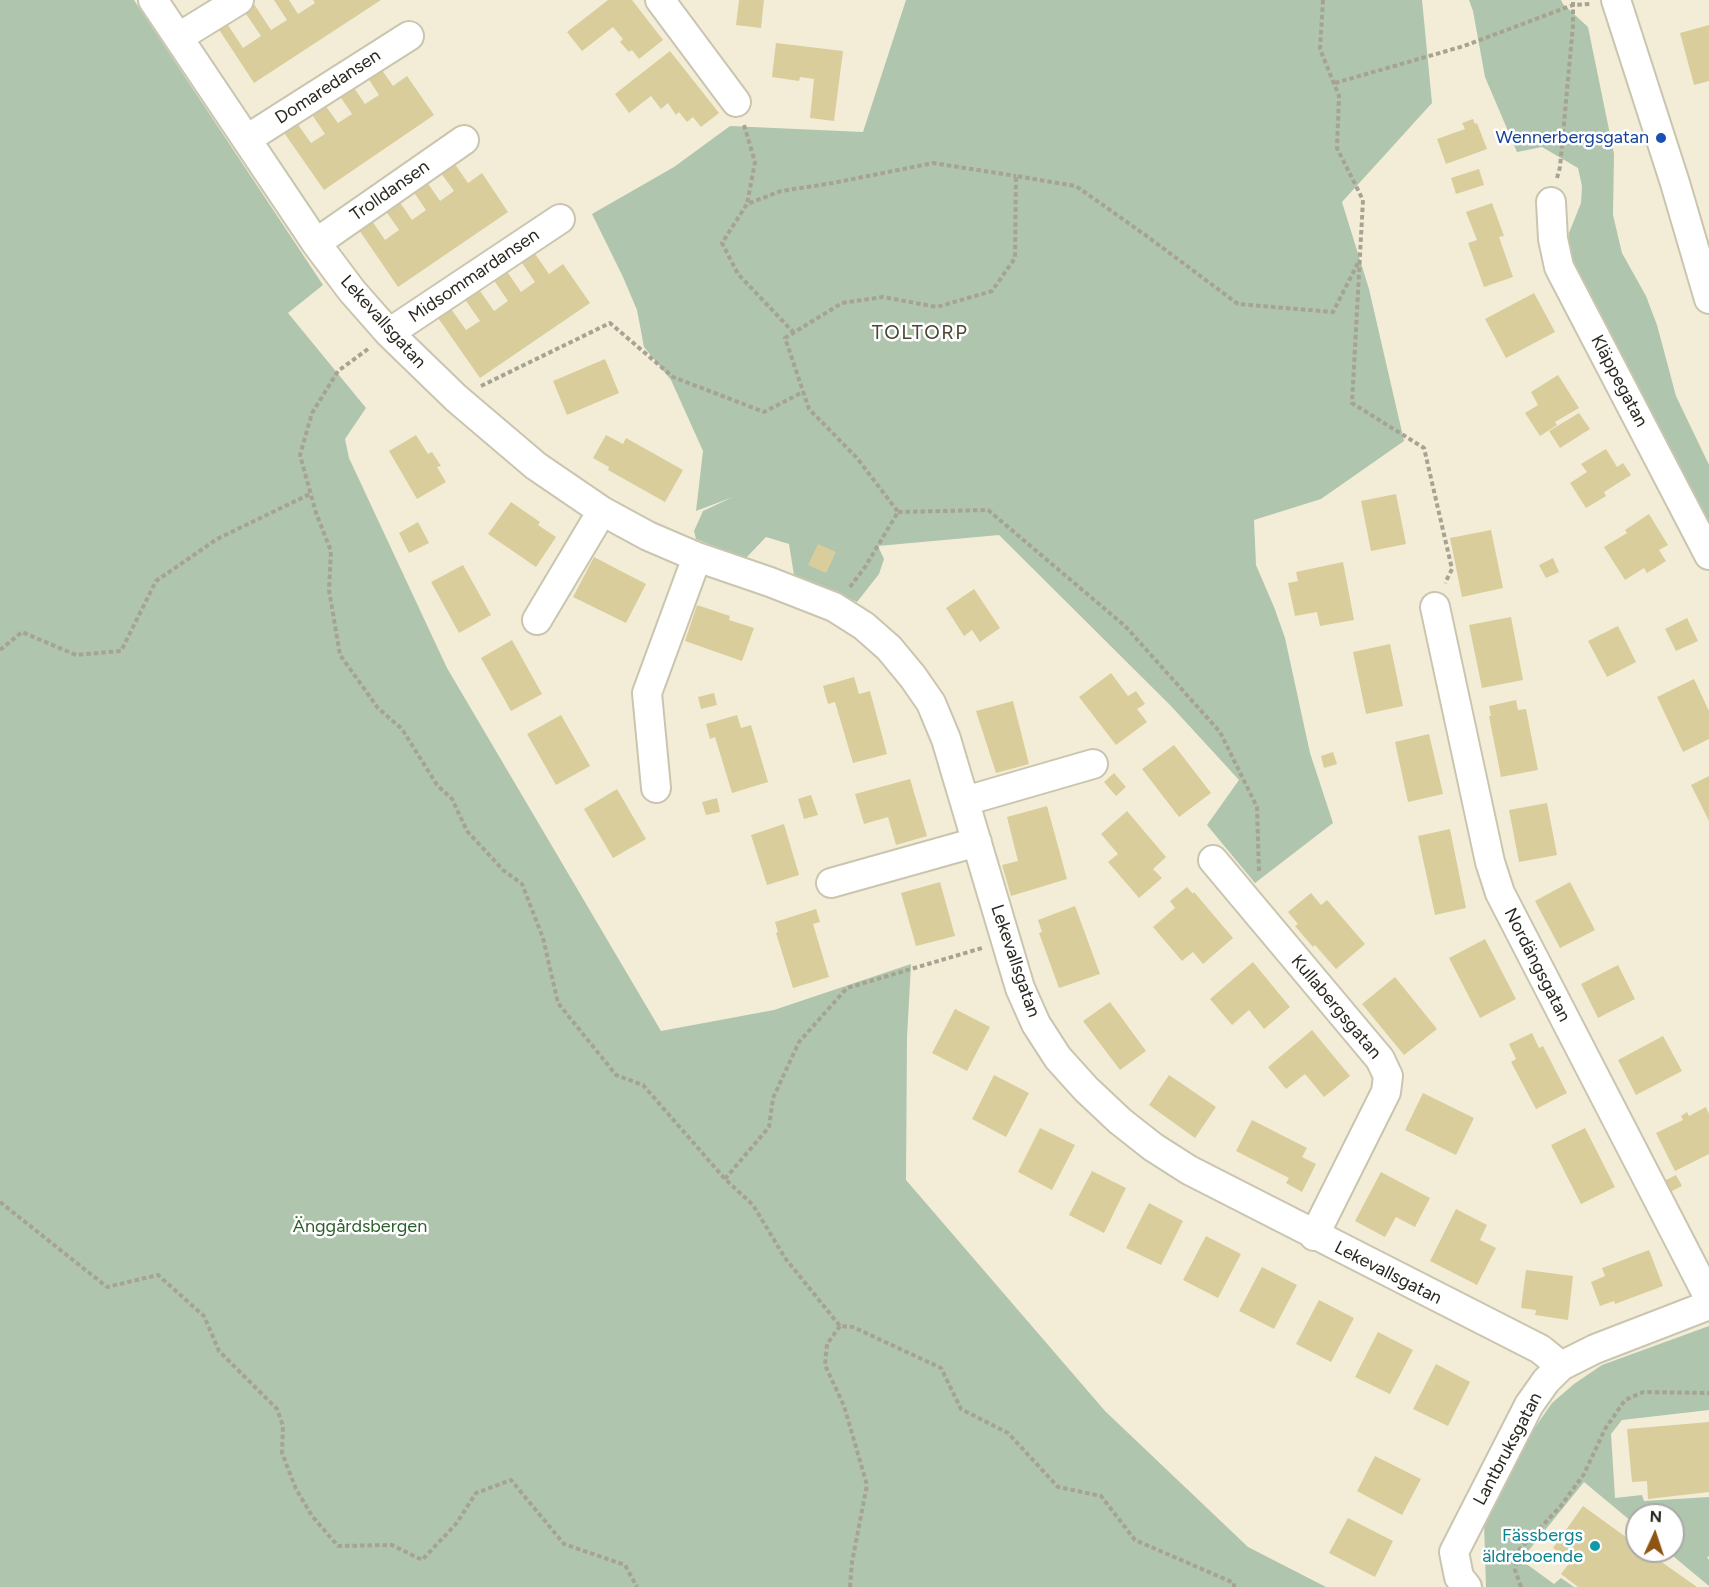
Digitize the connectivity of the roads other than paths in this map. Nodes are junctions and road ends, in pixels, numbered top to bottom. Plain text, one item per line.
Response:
1 (153, 0) edge
2 (239, 0) edge
3 (660, 0) edge
4 (1616, 0) edge
5 (409, 36) dead end
6 (179, 37) junction
7 (736, 102) road end
8 (247, 139) junction
9 (464, 140) dead end
10 (1551, 202) road end
11 (560, 219) dead end
12 (316, 243) junction
13 (1709, 299) edge
14 (389, 333) junction
15 (602, 511) junction
16 (1709, 555) edge
17 (697, 557) junction
18 (1435, 607) road end
19 (537, 620) dead end
20 (1093, 764) dead end
21 (656, 788) dead end
22 (965, 801) junction
23 (977, 842) junction
24 (1213, 860) dead end
25 (831, 883) dead end
26 (1314, 1236) junction
27 (1709, 1298) edge
28 (1709, 1305) edge
29 (1561, 1366) junction
30 (1467, 1587) edge

1 - 6 street, Lekevallsgatan
2 - 6 street
3 - 7 street
4 - 13 street
5 - 8 street, Domaredansen
6 - 8 street, Lekevallsgatan
8 - 12 street, Lekevallsgatan
9 - 12 street, Trolldansen
10 - 16 street, Kläppegatan
11 - 14 street, Midsommardansen
12 - 14 street, Lekevallsgatan
14 - 15 street, Lekevallsgatan
15 - 17 street, Lekevallsgatan
15 - 19 street
17 - 21 street
17 - 22 street, Lekevallsgatan
18 - 27 street, Nordängsgatan
20 - 22 street
22 - 23 street, Lekevallsgatan
23 - 25 street
23 - 26 street, Lekevallsgatan
24 - 26 street, Kullabergsgatan
26 - 29 street, Lekevallsgatan
28 - 29 street, Lantbruksgatan
29 - 30 street, Lantbruksgatan

